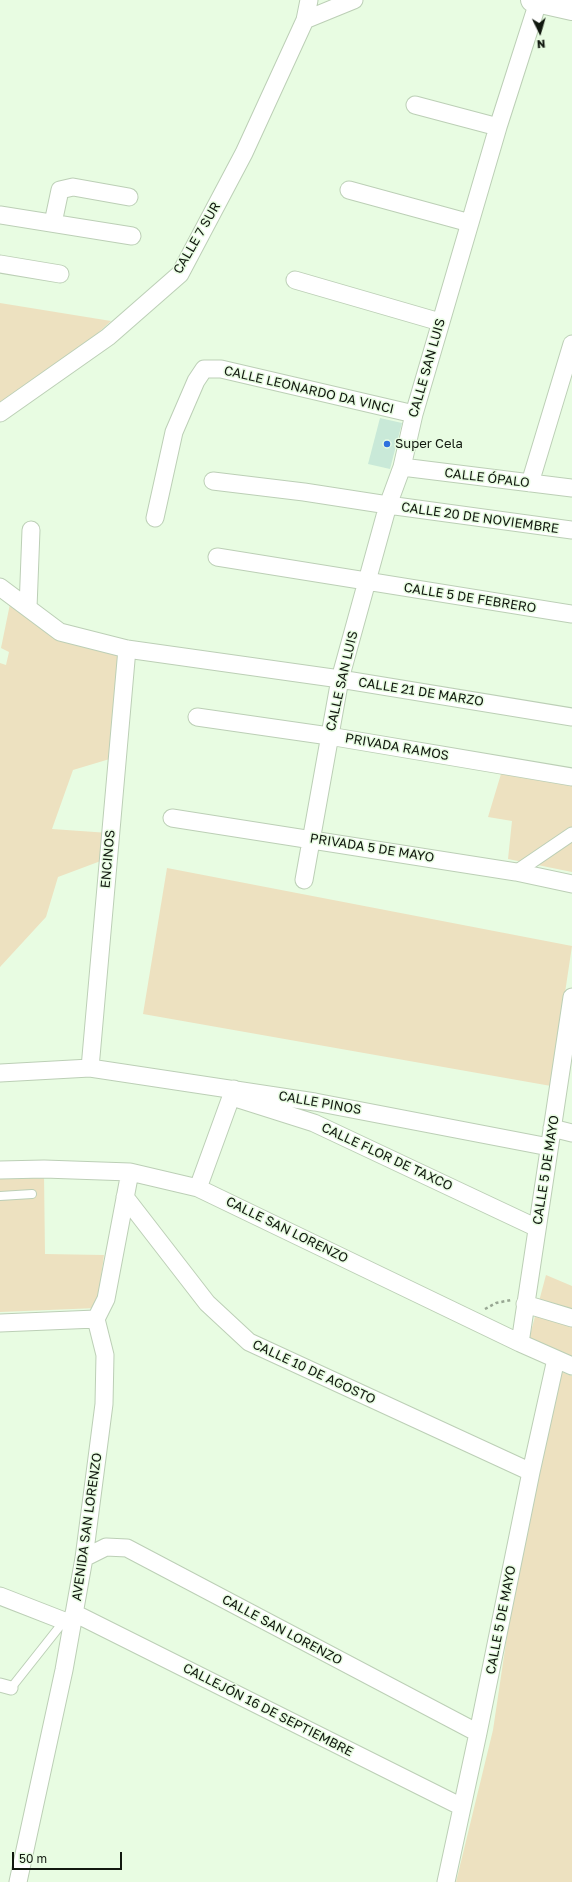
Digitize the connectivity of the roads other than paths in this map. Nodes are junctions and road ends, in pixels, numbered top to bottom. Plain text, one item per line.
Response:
1 (307, 0) edge
2 (354, 0) edge
3 (535, 1) edge
4 (572, 9) edge
5 (304, 20) junction
6 (415, 105) dead end
7 (498, 127) junction
8 (350, 190) dead end
9 (129, 197) dead end
10 (0, 215) edge
11 (53, 223) junction
12 (470, 223) junction
13 (132, 236) dead end
14 (0, 264) edge
15 (60, 274) dead end
16 (295, 280) dead end
17 (440, 322) junction
18 (572, 344) edge
19 (0, 413) edge
20 (414, 414) junction
21 (402, 467) junction
22 (213, 481) dead end
23 (530, 484) junction
24 (572, 488) edge
25 (388, 505) junction
26 (155, 518) dead end
27 (31, 530) dead end
28 (572, 530) edge
29 (217, 557) dead end
30 (367, 581) junction
31 (0, 587) edge
32 (28, 608) junction
33 (572, 614) edge
34 (127, 649) junction
35 (340, 679) junction
36 (197, 717) dead end
37 (572, 717) edge
38 (329, 736) junction
39 (572, 777) edge
40 (172, 818) dead end
41 (572, 834) edge
42 (312, 839) junction
43 (516, 872) junction
44 (304, 880) dead end
45 (572, 884) edge
46 (572, 997) edge
47 (570, 1018) edge
48 (90, 1068) junction
49 (0, 1073) edge
50 (233, 1093) junction
51 (552, 1128) junction
52 (572, 1133) edge
53 (549, 1147) junction
54 (0, 1170) edge
55 (130, 1172) junction
56 (198, 1188) junction
57 (32, 1194) dead end
58 (0, 1196) edge
59 (125, 1197) junction
60 (537, 1228) junction
61 (525, 1304) junction
62 (572, 1318) edge
63 (96, 1319) junction
64 (0, 1323) edge
65 (520, 1342) junction
66 (556, 1359) junction
67 (572, 1366) edge
68 (531, 1472) junction
69 (84, 1558) junction
70 (0, 1596) edge
71 (70, 1619) junction
72 (4, 1688) edge
73 (478, 1733) junction
74 (462, 1807) junction
75 (18, 1882) edge
76 (446, 1882) edge

1 - 5 street, CALLE 7 SUR
2 - 5 street
3 - 4 main road
3 - 7 street, CALLE SAN LUIS
5 - 19 street, CALLE 7 SUR
6 - 7 street
7 - 12 street, CALLE SAN LUIS
8 - 12 street
9 - 11 street
10 - 11 street
11 - 13 street
12 - 17 street, CALLE SAN LUIS
14 - 15 street
16 - 17 street
17 - 20 street, CALLE SAN LUIS
18 - 23 street
20 - 21 street, CALLE SAN LUIS
20 - 26 street, CALLE LEONARDO DA VINCI
21 - 23 street, CALLE ÓPALO
21 - 25 street, CALLE SAN LUIS
22 - 25 street, CALLE 20 DE NOVIEMBRE
23 - 24 street, CALLE ÓPALO
25 - 28 street, CALLE 20 DE NOVIEMBRE
25 - 30 street, CALLE SAN LUIS
27 - 32 street
29 - 30 street, CALLE 5 DE FEBRERO
30 - 33 street, CALLE 5 DE FEBRERO
30 - 35 street, CALLE SAN LUIS
31 - 32 street, CALLE 21 DE MARZO
32 - 34 street, CALLE 21 DE MARZO
34 - 35 street, CALLE 21 DE MARZO
34 - 48 street, ENCINOS
35 - 37 street, CALLE 21 DE MARZO
35 - 38 street, CALLE SAN LUIS
36 - 38 street, PRIVADA RAMOS
38 - 39 street, PRIVADA RAMOS
38 - 42 street, CALLE SAN LUIS
40 - 42 street, PRIVADA 5 DE MAYO
41 - 43 street
42 - 43 street, PRIVADA 5 DE MAYO
42 - 44 street, CALLE SAN LUIS
43 - 45 street, PRIVADA 5 DE MAYO
46 - 47 street, CALLE 5 DE MAYO
47 - 51 street, CALLE 5 DE MAYO
48 - 49 street, CALLE PINOS
48 - 50 street, CALLE PINOS
50 - 53 street, CALLE PINOS
50 - 56 street
50 - 60 street, CALLE FLOR DE TAXCO
51 - 52 street
51 - 53 street, CALLE 5 DE MAYO
53 - 60 street, CALLE 5 DE MAYO
54 - 55 street, CALLE SAN LORENZO
55 - 56 street, CALLE SAN LORENZO
55 - 59 street
56 - 65 street, CALLE SAN LORENZO
57 - 58 lane
59 - 63 street
59 - 68 street, CALLE 10 DE AGOSTO
60 - 61 street, CALLE 5 DE MAYO
61 - 62 street
61 - 65 street, CALLE 5 DE MAYO
63 - 64 street
63 - 69 street, AVENIDA SAN LORENZO
65 - 66 street, CALLE SAN LORENZO
66 - 67 street, CALLE SAN LORENZO
66 - 68 street, CALLE 5 DE MAYO
68 - 73 street, CALLE 5 DE MAYO
69 - 71 street, AVENIDA SAN LORENZO
69 - 73 street, CALLE SAN LORENZO
70 - 71 street, CALLEJÓN 16 DE SEPTIEMBRE
71 - 72 lane
71 - 74 street, CALLEJÓN 16 DE SEPTIEMBRE
71 - 75 street, AVENIDA SAN LORENZO
73 - 74 street, CALLE 5 DE MAYO
74 - 76 street, CALLE 5 DE MAYO

